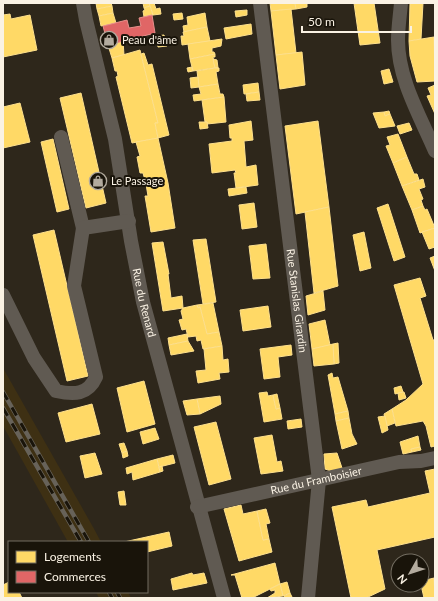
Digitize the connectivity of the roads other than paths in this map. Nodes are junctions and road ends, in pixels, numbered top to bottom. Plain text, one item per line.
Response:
1 (83, 3) edge
2 (260, 3) edge
3 (401, 3) edge
4 (61, 137) dead end
5 (435, 151) edge
6 (129, 221) junction
7 (83, 228) junction
8 (3, 295) edge
9 (435, 458) edge
10 (319, 480) junction
11 (197, 507) junction
12 (224, 598) edge
13 (308, 598) edge

1 - 6 street, Rue du Renard
2 - 10 street, Rue Stanislas Girardin
3 - 5 street
4 - 7 street
6 - 7 street
6 - 11 street, Rue du Renard
7 - 8 street
9 - 10 street, Rue du Framboisier
10 - 11 street, Rue du Framboisier
10 - 13 street, Rue Stanislas Girardin
11 - 12 street, Rue du Renard

